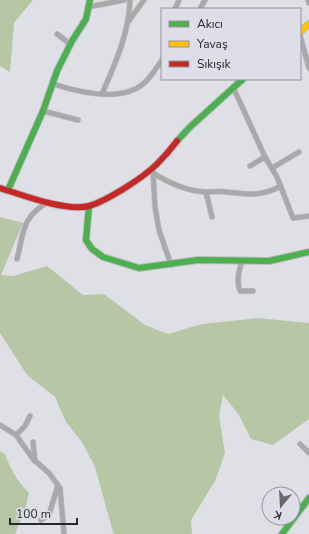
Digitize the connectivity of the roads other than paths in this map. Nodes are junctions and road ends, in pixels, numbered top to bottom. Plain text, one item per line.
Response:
1 (90, 0) edge
2 (124, 0) edge
3 (130, 0) edge
4 (144, 0) edge
5 (88, 7) junction
6 (127, 23) junction
7 (309, 24) edge
8 (301, 32) edge
9 (57, 34) dead end
10 (301, 37) edge
11 (70, 44) junction
12 (161, 61) edge
13 (309, 66) edge
14 (242, 80) edge
15 (53, 84) junction
16 (233, 87) junction
17 (102, 94) junction
18 (43, 111) junction
19 (78, 120) dead end
20 (299, 152) dead end
21 (265, 157) junction
22 (250, 166) dead end
23 (272, 168) junction
24 (153, 170) junction
25 (281, 186) junction
26 (0, 188) edge
27 (8, 190) junction
28 (206, 192) junction
29 (48, 202) junction
30 (90, 206) junction
31 (309, 216) edge
32 (212, 217) dead end
33 (309, 252) edge
34 (17, 259) dead end
35 (242, 261) junction
36 (171, 265) junction
37 (253, 291) dead end
38 (30, 416) dead end
39 (0, 425) edge
40 (16, 436) junction
41 (33, 442) dead end
42 (300, 444) dead end
43 (309, 453) edge
44 (35, 461) junction
45 (58, 484) junction
46 (309, 498) edge
47 (41, 520) dead end
48 (284, 533) edge
49 (64, 534) edge

1 - 5 street
2 - 5 street
3 - 6 street
4 - 6 street
5 - 11 street
6 - 17 street
7 - 8 street
9 - 11 street
10 - 13 street
11 - 15 street
12 - 17 street
14 - 16 street
15 - 17 street
15 - 18 street
16 - 21 street
16 - 24 street
18 - 19 street
18 - 27 street
20 - 23 street
21 - 22 street
21 - 23 street
23 - 25 street
24 - 28 street
24 - 30 street
24 - 36 street
25 - 28 street
25 - 31 street
26 - 27 street
27 - 29 street
28 - 32 street
29 - 30 street
29 - 34 street
30 - 36 street
33 - 35 street
35 - 36 street
35 - 37 street
38 - 40 street
39 - 40 street
40 - 44 street
41 - 44 street
42 - 43 street
44 - 45 street
45 - 47 street
45 - 49 street
46 - 48 street

